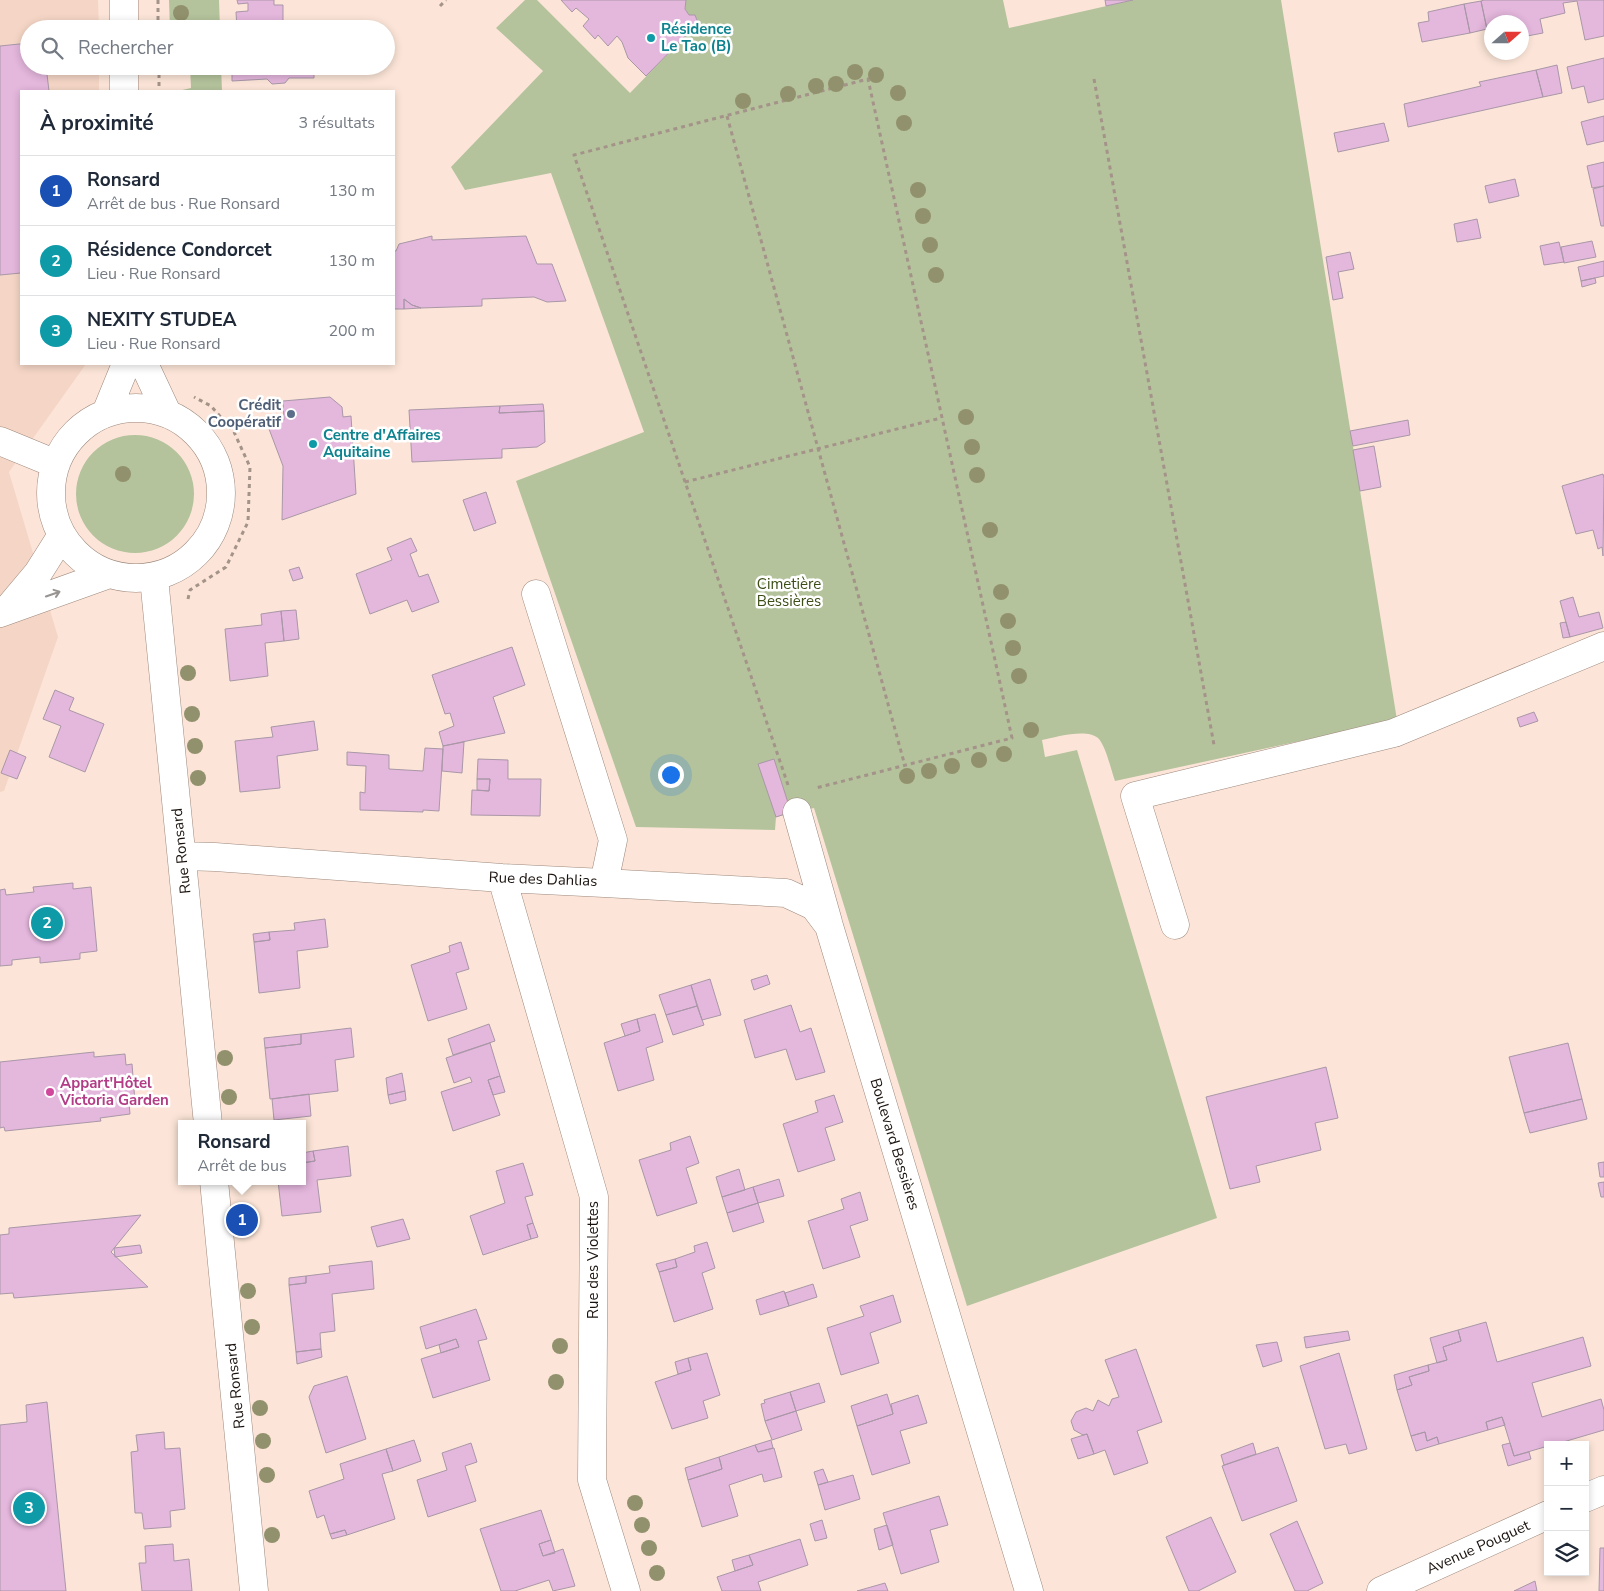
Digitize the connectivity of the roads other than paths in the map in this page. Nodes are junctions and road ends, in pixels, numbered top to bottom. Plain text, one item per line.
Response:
1 (124, 0) edge
2 (124, 20) edge
3 (124, 75) edge
4 (124, 90) edge
5 (126, 365) edge
6 (144, 365) edge
7 (106, 413) junction
8 (166, 413) junction
9 (0, 441) edge
10 (56, 464) junction
11 (62, 535) junction
12 (109, 574) junction
13 (154, 578) junction
14 (536, 594) dead end
15 (3, 612) edge
16 (1604, 646) edge
17 (794, 803) road end
18 (182, 856) junction
19 (502, 878) junction
20 (604, 883) junction
21 (1175, 924) dead end
22 (829, 926) junction
23 (208, 1120) edge
24 (214, 1185) edge
25 (1604, 1490) edge
26 (1589, 1496) edge
27 (1544, 1517) edge
28 (254, 1591) edge
29 (626, 1591) edge
30 (1029, 1591) edge
31 (1381, 1591) edge

1 - 2 street
3 - 4 street
5 - 7 street
6 - 8 street
7 - 8 street
7 - 10 street
8 - 13 street
9 - 10 street
10 - 11 street
11 - 12 street
11 - 15 street
12 - 13 street
15 -> 12 street
13 - 18 street, Rue Ronsard
14 - 20 street, Rue des Dahlias
16 - 21 street
17 - 22 street
18 - 19 street, Rue des Dahlias
18 - 23 street, Rue Ronsard
19 - 20 street, Rue des Dahlias
19 - 29 street, Rue des Violettes
20 - 22 street, Boulevard Bessières
22 - 30 street, Boulevard Bessières
24 - 28 street, Rue Ronsard
25 - 26 street
27 - 31 street, Avenue Pouguet

